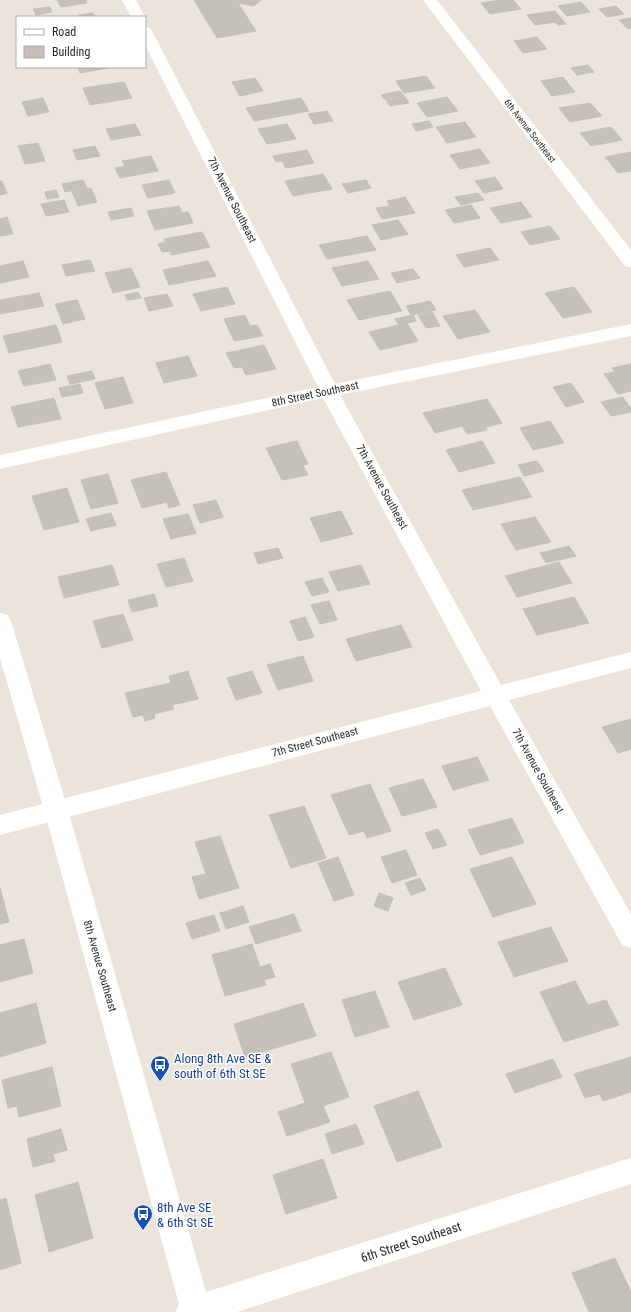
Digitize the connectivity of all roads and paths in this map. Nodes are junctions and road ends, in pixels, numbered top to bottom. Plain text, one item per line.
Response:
1 (129, 0) edge
2 (430, 0) edge
3 (137, 16) edge
4 (146, 33) edge
5 (631, 262) edge
6 (631, 330) edge
7 (329, 391) junction
8 (0, 462) edge
9 (0, 622) edge
10 (631, 660) edge
11 (495, 695) junction
12 (56, 810) junction
13 (0, 825) edge
14 (631, 937) edge
15 (631, 1171) edge
16 (194, 1311) edge

1 - 3 street
2 - 5 street, 6th Avenue Southeast
4 - 7 street, 7th Avenue Southeast
6 - 7 street, 8th Street Southeast
7 - 8 street, 8th Street Southeast
7 - 11 street, 7th Avenue Southeast
9 - 12 street, 8th Avenue Southeast
10 - 11 street, 7th Street Southeast
11 - 12 street, 7th Street Southeast
11 - 14 street, 7th Avenue Southeast
12 - 13 street, 7th Street Southeast
12 - 16 street, 8th Avenue Southeast
15 - 16 street, 6th Street Southeast

